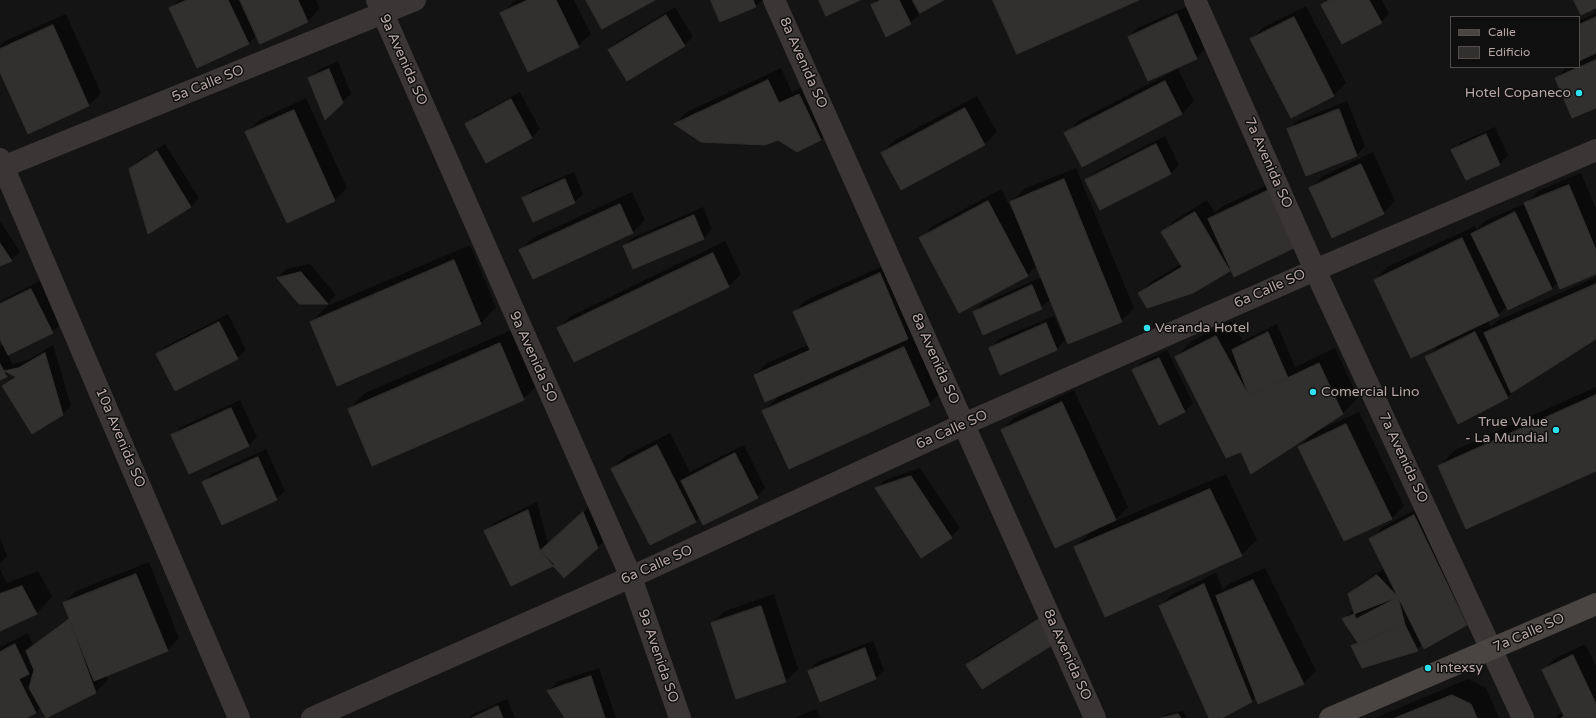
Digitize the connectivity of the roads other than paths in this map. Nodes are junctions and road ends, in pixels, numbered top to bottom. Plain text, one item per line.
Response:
1 (415, 0) edge
2 (774, 0) edge
3 (1194, 0) edge
4 (380, 7) edge
5 (1596, 150) edge
6 (1, 164) edge
7 (1315, 270) junction
8 (964, 424) junction
9 (630, 577) junction
10 (1596, 604) edge
11 (1492, 649) junction
12 (239, 718) edge
13 (312, 718) edge
14 (680, 718) edge
15 (1095, 718) edge
16 (1330, 718) edge
17 (1523, 718) edge

1 - 4 street, 5a Calle SO
2 - 8 street, 8a Avenida SO
3 - 7 street, 7a Avenida SO
4 - 6 street, 5a Calle SO
4 - 9 street, 9a Avenida SO
5 - 7 street, 6a Calle SO
6 - 12 street, 10a Avenida SO
7 - 8 street, 6a Calle SO
7 - 11 street, 7a Avenida SO
8 - 9 street, 6a Calle SO
8 - 15 street, 8a Avenida SO
9 - 13 street, 6a Calle SO
9 - 14 street, 9a Avenida SO
10 - 11 main road, 7a Calle SO
11 - 16 main road, 7a Calle SO
11 - 17 street, 7a Avenida SO

